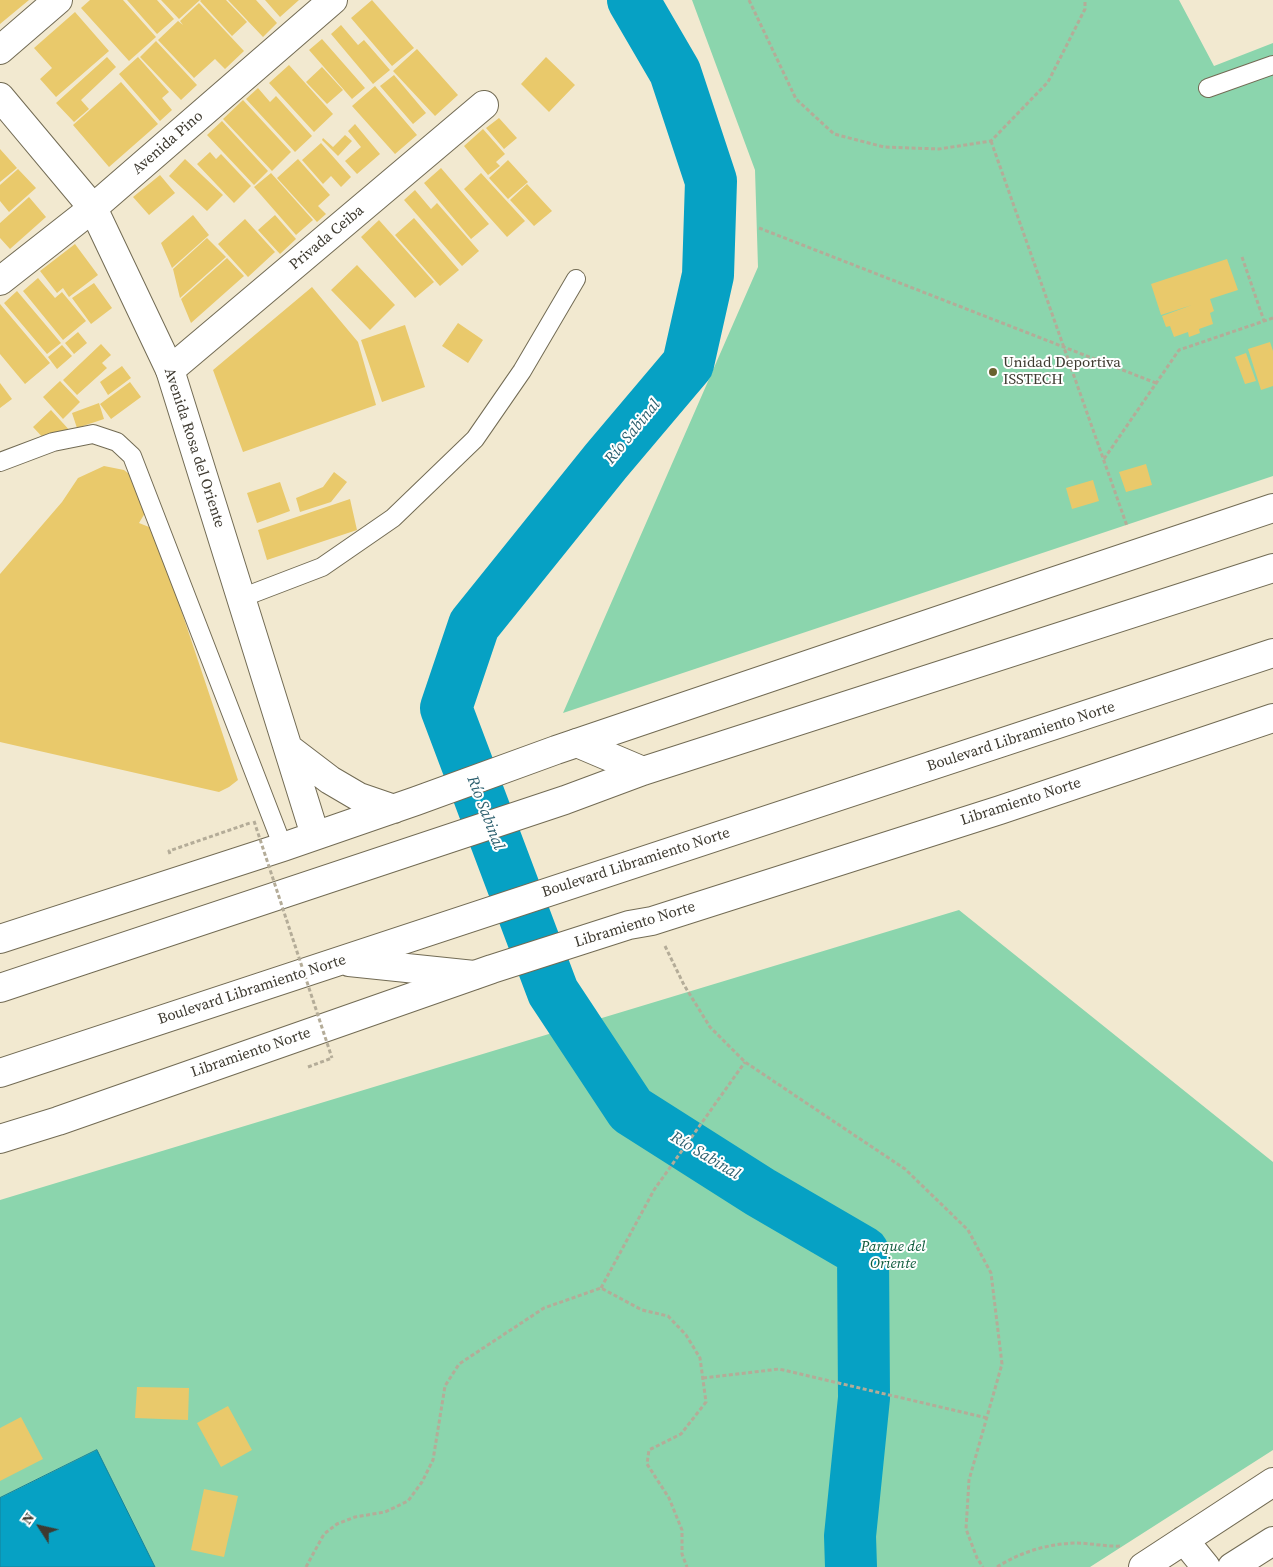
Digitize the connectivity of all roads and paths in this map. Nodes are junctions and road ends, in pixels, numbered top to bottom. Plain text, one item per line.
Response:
1 (58, 0) edge
2 (333, 0) edge
3 (749, 0) edge
4 (1085, 0) edge
5 (0, 50) edge
6 (1273, 65) edge
7 (1208, 88) dead end
8 (0, 97) edge
9 (484, 106) dead end
10 (990, 141) junction
11 (93, 208) junction
12 (759, 228) dead end
13 (1242, 257) dead end
14 (576, 279) dead end
15 (0, 282) edge
16 (1273, 318) edge
17 (1264, 321) junction
18 (1064, 346) junction
19 (170, 370) junction
20 (1156, 383) junction
21 (1104, 459) junction
22 (0, 462) edge
23 (1273, 508) edge
24 (1137, 553) junction
25 (1273, 568) edge
26 (241, 598) junction
27 (1273, 653) edge
28 (1273, 718) edge
29 (567, 746) junction
30 (288, 748) junction
31 (642, 771) junction
32 (405, 805) junction
33 (254, 821) dead end
34 (315, 836) junction
35 (283, 847) junction
36 (640, 923) junction
37 (0, 938) edge
38 (340, 961) junction
39 (483, 972) junction
40 (0, 988) edge
41 (332, 1058) dead end
42 (745, 1062) junction
43 (0, 1073) edge
44 (0, 1139) edge
45 (601, 1288) junction
46 (703, 1378) junction
47 (986, 1418) junction
48 (1273, 1482) edge
49 (1184, 1540) junction
50 (1273, 1541) edge
51 (1126, 1546) dead end
52 (306, 1567) edge
53 (687, 1567) edge
54 (983, 1567) edge
55 (998, 1567) edge
56 (1143, 1567) edge
57 (1206, 1567) edge
58 (1232, 1567) edge

1 - 5 main road
2 - 11 main road, Avenida Pino
3 - 10 path
4 - 10 path
6 - 7 lane
8 - 11 main road, Avenida Rosa del Oriente
9 - 19 main road, Privada Ceiba
10 - 18 path
11 - 15 main road, Avenida Pino
11 - 19 main road, Avenida Rosa del Oriente
12 - 18 path
13 - 17 path
14 - 26 lane
16 - 17 path
17 - 20 path
18 - 20 path
18 - 21 path
19 - 26 main road, Avenida Rosa del Oriente
20 - 21 path
21 - 24 path
22 - 35 lane
23 - 24 main road
24 - 29 main road
25 - 31 main road
26 - 30 main road, Avenida Rosa del Oriente
27 - 38 main road, Boulevard Libramiento Norte
28 - 36 main road, Libramiento Norte
29 - 31 main road
29 - 32 main road
30 - 32 main road
30 - 34 main road, Avenida Rosa del Oriente
31 - 40 main road
32 - 34 main road
33 - 41 path, bridge
34 - 35 main road
35 - 37 main road
36 - 39 main road, Libramiento Norte
36 - 42 path
38 - 39 main road
38 - 43 main road, Boulevard Libramiento Norte
39 - 44 main road, Libramiento Norte
42 - 45 path
42 - 47 path
45 - 46 path
45 - 52 path
46 - 47 path
46 - 53 path
47 - 54 path
48 - 49 main road
49 - 56 main road
49 - 57 main road
50 - 58 main road
51 - 55 path

